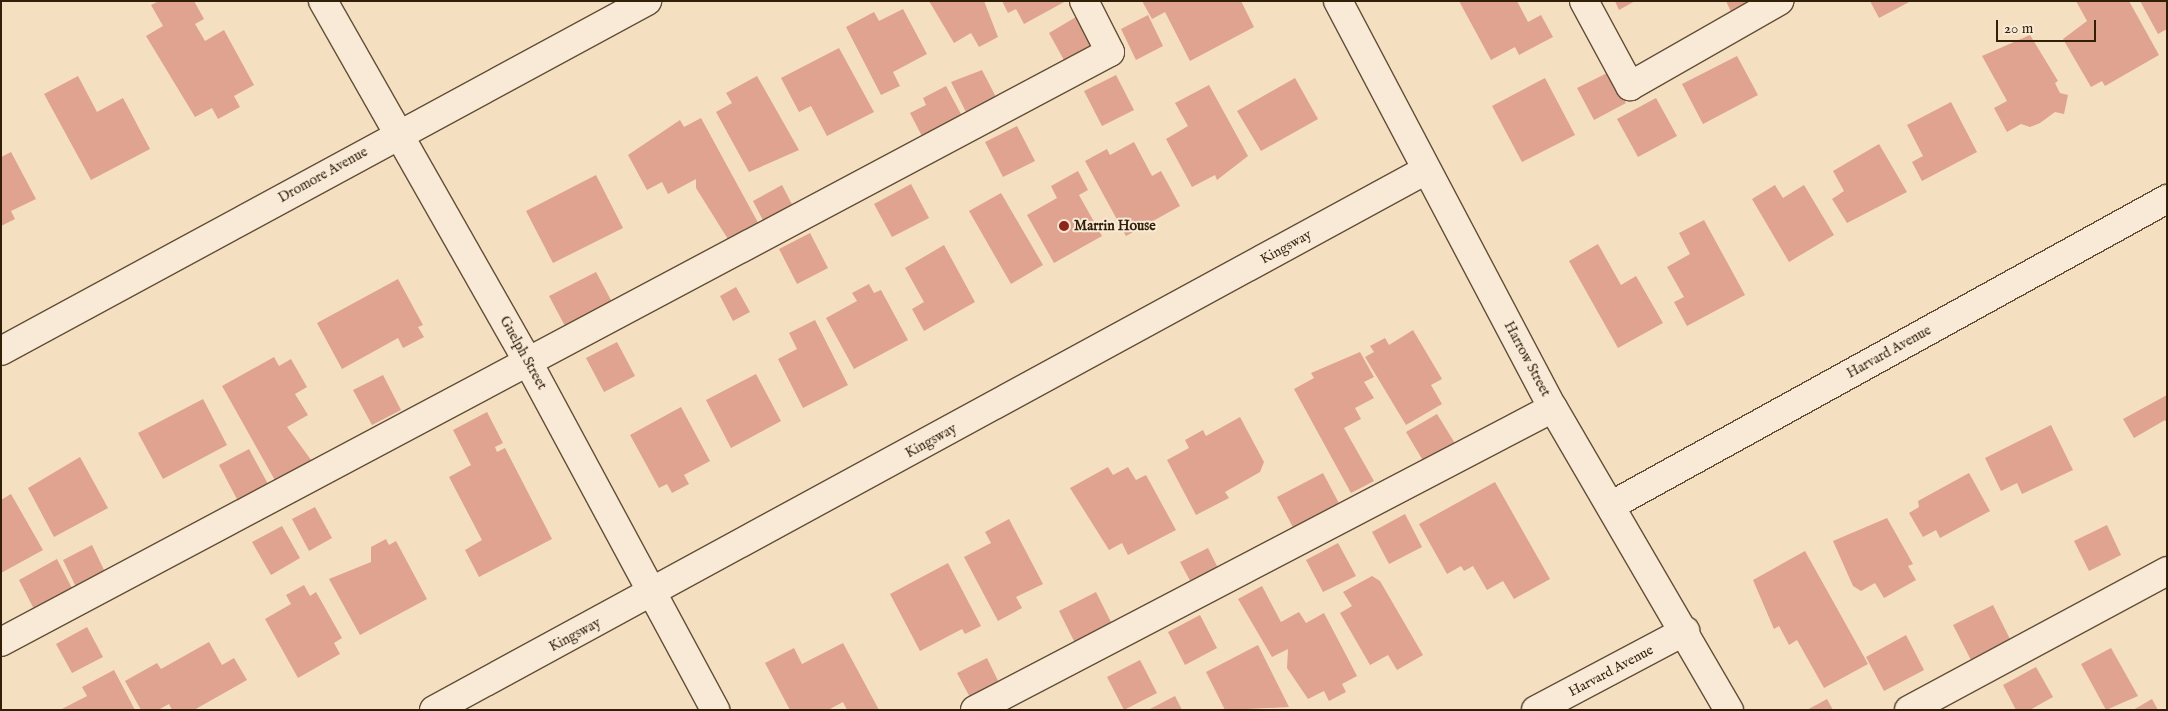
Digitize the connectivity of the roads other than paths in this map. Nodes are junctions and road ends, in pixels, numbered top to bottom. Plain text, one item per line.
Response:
1 (323, 1) edge
2 (647, 1) edge
3 (1084, 1) edge
4 (1338, 1) edge
5 (1584, 1) edge
6 (1779, 1) edge
7 (398, 134) junction
8 (1426, 170) junction
9 (2167, 199) edge
10 (1, 350) edge
11 (529, 364) junction
12 (1553, 408) junction
13 (1612, 505) junction
14 (2167, 571) edge
15 (651, 595) junction
16 (1685, 632) junction
17 (1, 642) edge
18 (434, 710) edge
19 (715, 710) edge
20 (975, 710) edge
21 (1536, 710) edge
22 (1729, 710) edge
23 (1909, 710) edge

1 - 7 street, Guelph Street
2 - 7 street, Dromore Avenue
3 - 11 street
4 - 8 street, Harrow Street
5 - 6 street
7 - 10 street, Dromore Avenue
7 - 11 street, Guelph Street
8 - 12 street, Harrow Street
8 - 15 street, Kingsway
9 - 13 street, Harvard Avenue
11 - 15 street, Guelph Street
11 - 17 street
12 - 13 street, Harrow Street
12 - 20 street
13 - 16 street, Harrow Street
14 - 23 street
15 - 18 street, Kingsway
15 - 19 street, Guelph Street
16 - 21 street, Harvard Avenue
16 - 22 street, Harrow Street

